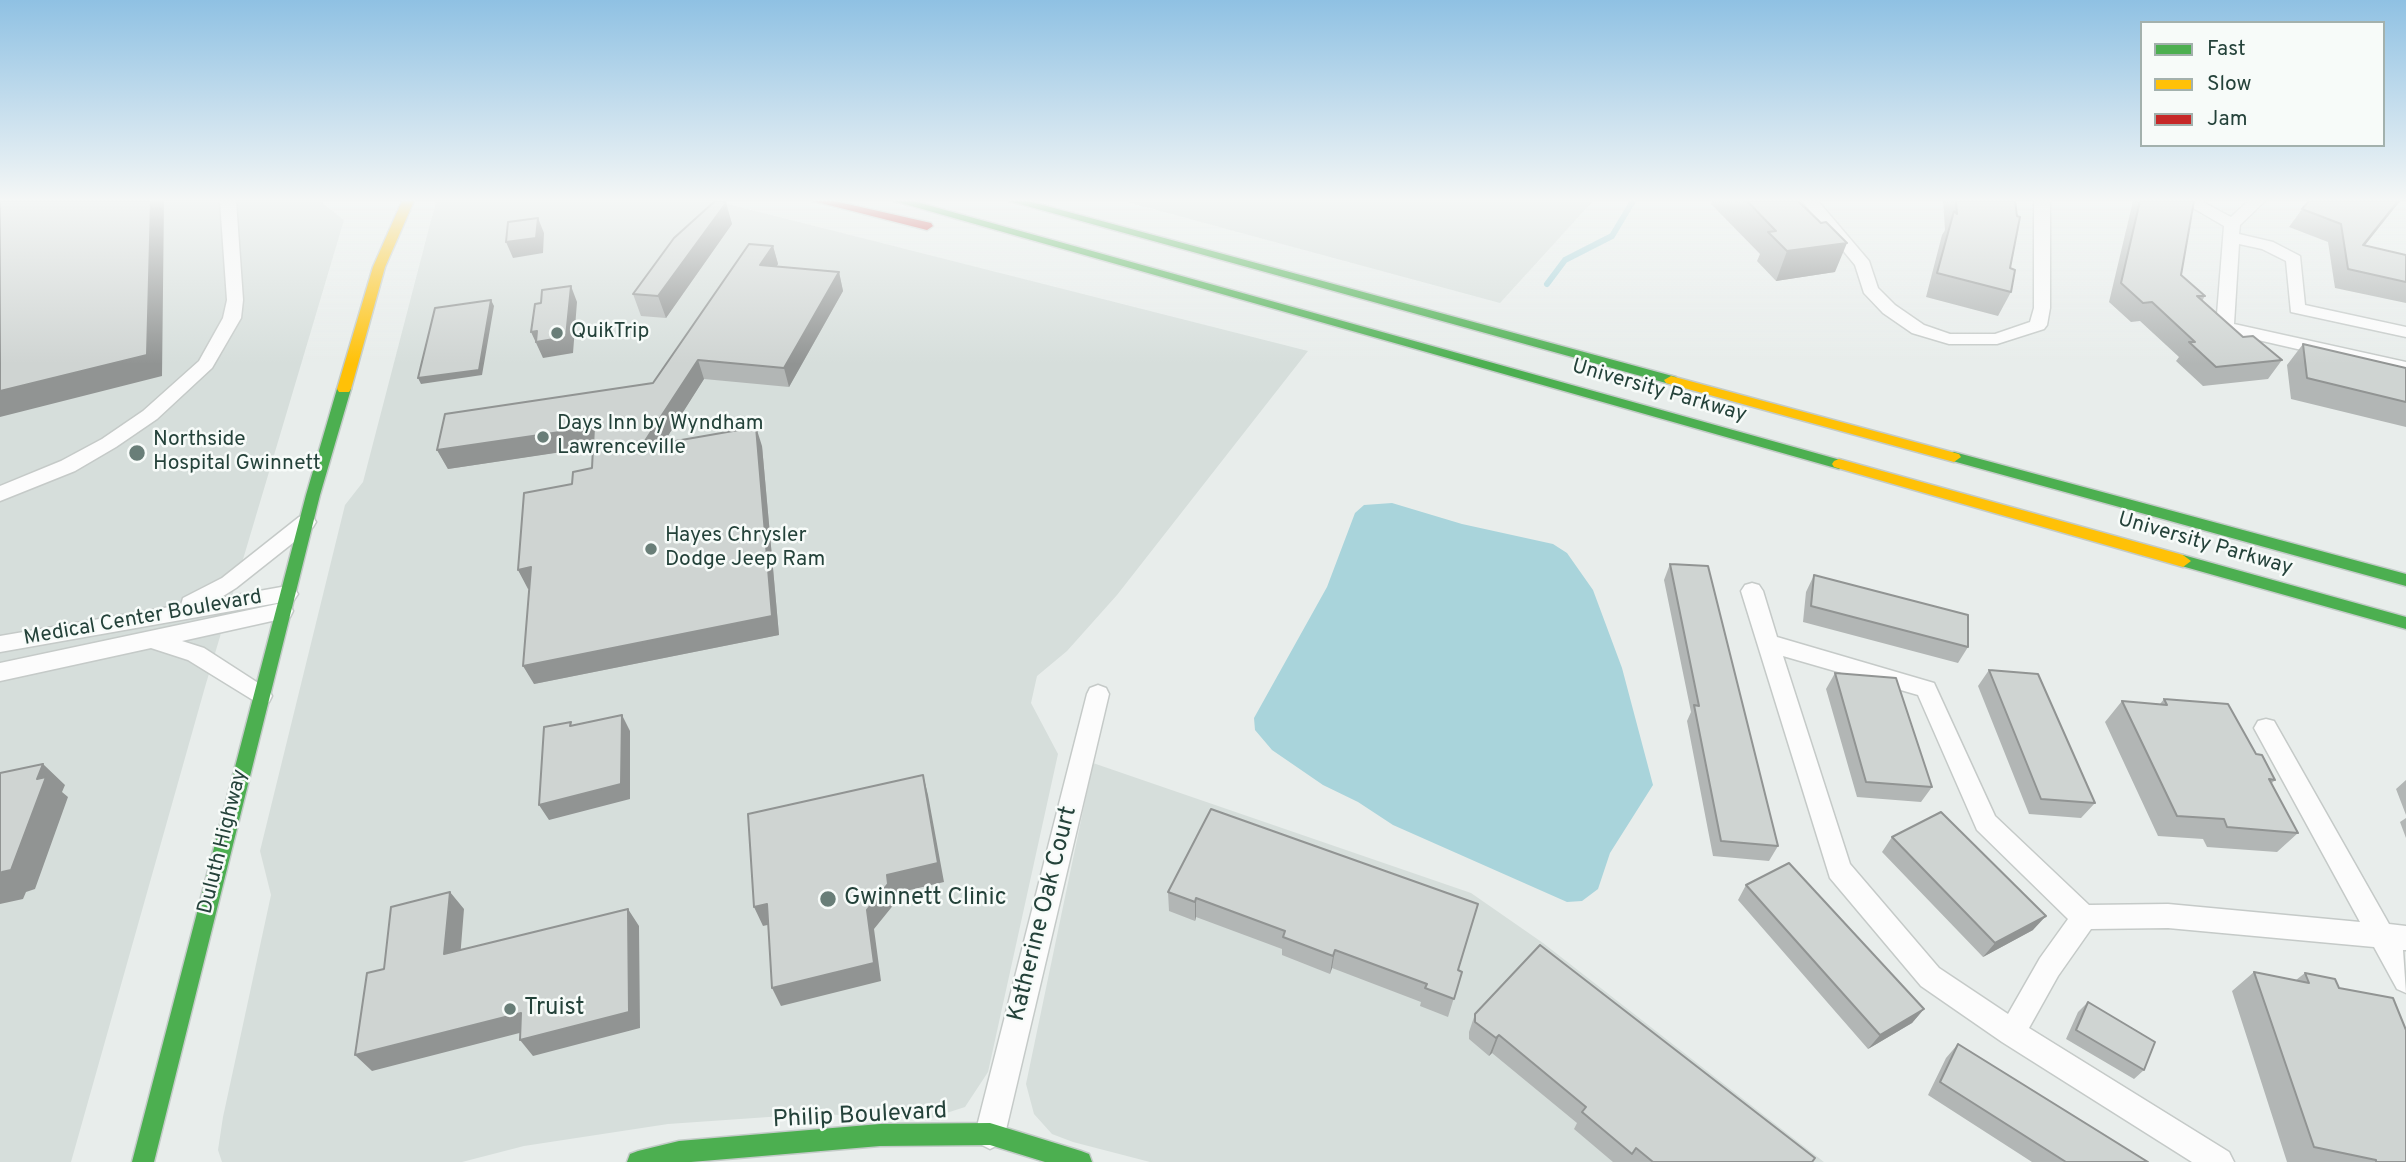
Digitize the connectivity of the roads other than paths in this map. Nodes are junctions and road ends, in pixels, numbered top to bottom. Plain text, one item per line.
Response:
1 (232, 255) edge
2 (380, 255) edge
3 (384, 255) edge
4 (1035, 255) edge
5 (1095, 255) edge
6 (1214, 255) edge
7 (1856, 255) edge
8 (2042, 255) edge
9 (2230, 255) edge
10 (2287, 255) edge
11 (379, 267) junction
12 (1319, 318) junction
13 (2406, 332) edge
14 (2406, 368) edge
15 (0, 494) edge
16 (306, 522) junction
17 (2406, 580) edge
18 (1752, 591) dead end
19 (285, 603) junction
20 (2406, 623) edge
21 (151, 628) junction
22 (1768, 643) junction
23 (0, 644) edge
24 (0, 672) edge
25 (1098, 694) dead end
26 (261, 696) junction
27 (2266, 728) dead end
28 (2084, 917) junction
29 (2393, 936) edge
30 (2406, 979) edge
31 (2012, 1033) junction
32 (990, 1134) junction
33 (143, 1162) edge
34 (638, 1162) edge
35 (1081, 1162) edge
36 (2219, 1162) edge

1 - 15 street
2 - 11 main road, Duluth Highway
3 - 11 main road, Duluth Highway
4 - 12 main road
5 - 12 main road, University Parkway
6 - 17 main road, University Parkway
7 - 8 street
9 - 14 street
10 - 13 street
11 - 16 main road, Duluth Highway
12 - 20 main road, University Parkway
16 - 19 main road, Duluth Highway
16 - 21 street
18 - 22 street
19 - 21 street, Medical Center Boulevard
19 - 26 main road, Duluth Highway
21 - 23 street, Medical Center Boulevard
21 - 24 street, Medical Center Boulevard
21 - 26 street, Medical Center Boulevard
22 - 28 street
22 - 31 street
25 - 32 street, Katherine Oak Court
26 - 33 main road, Duluth Highway
27 - 29 street
28 - 29 street
28 - 31 street
29 - 30 street
31 - 36 street
32 - 34 main road, Philip Boulevard
32 - 35 main road, Philip Boulevard

